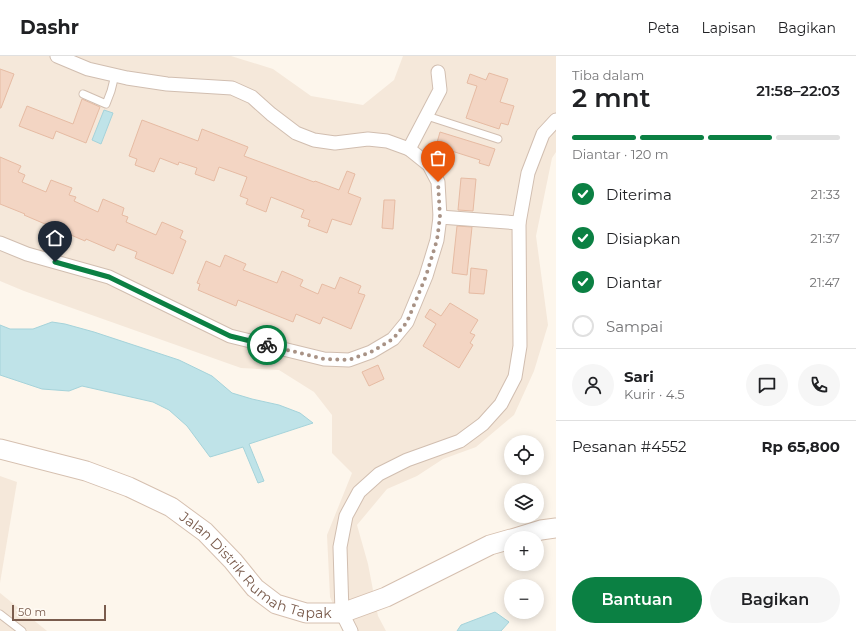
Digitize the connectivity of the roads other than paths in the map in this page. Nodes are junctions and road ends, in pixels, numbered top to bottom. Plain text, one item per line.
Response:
1 (57, 56) edge
2 (438, 72) dead end
3 (115, 75) junction
4 (83, 94) dead end
5 (427, 116) junction
6 (556, 120) edge
7 (498, 139) dead end
8 (409, 149) junction
9 (440, 217) junction
10 (519, 223) junction
11 (0, 243) edge
12 (0, 450) edge
13 (556, 528) edge
14 (538, 531) edge
15 (504, 541) edge
16 (342, 613) junction
17 (0, 614) edge
18 (22, 631) edge
19 (351, 631) edge

1 - 3 street
2 - 5 street
3 - 4 lane
3 - 8 street
5 - 7 lane
5 - 8 street
6 - 10 street
8 - 9 street
9 - 10 street
9 - 11 street
10 - 16 street
12 - 16 street, Jalan Distrik Rumah Tapak
13 - 14 street
15 - 16 street, Jalan Distrik Rumah Tapak
16 - 19 street
17 - 18 lane

